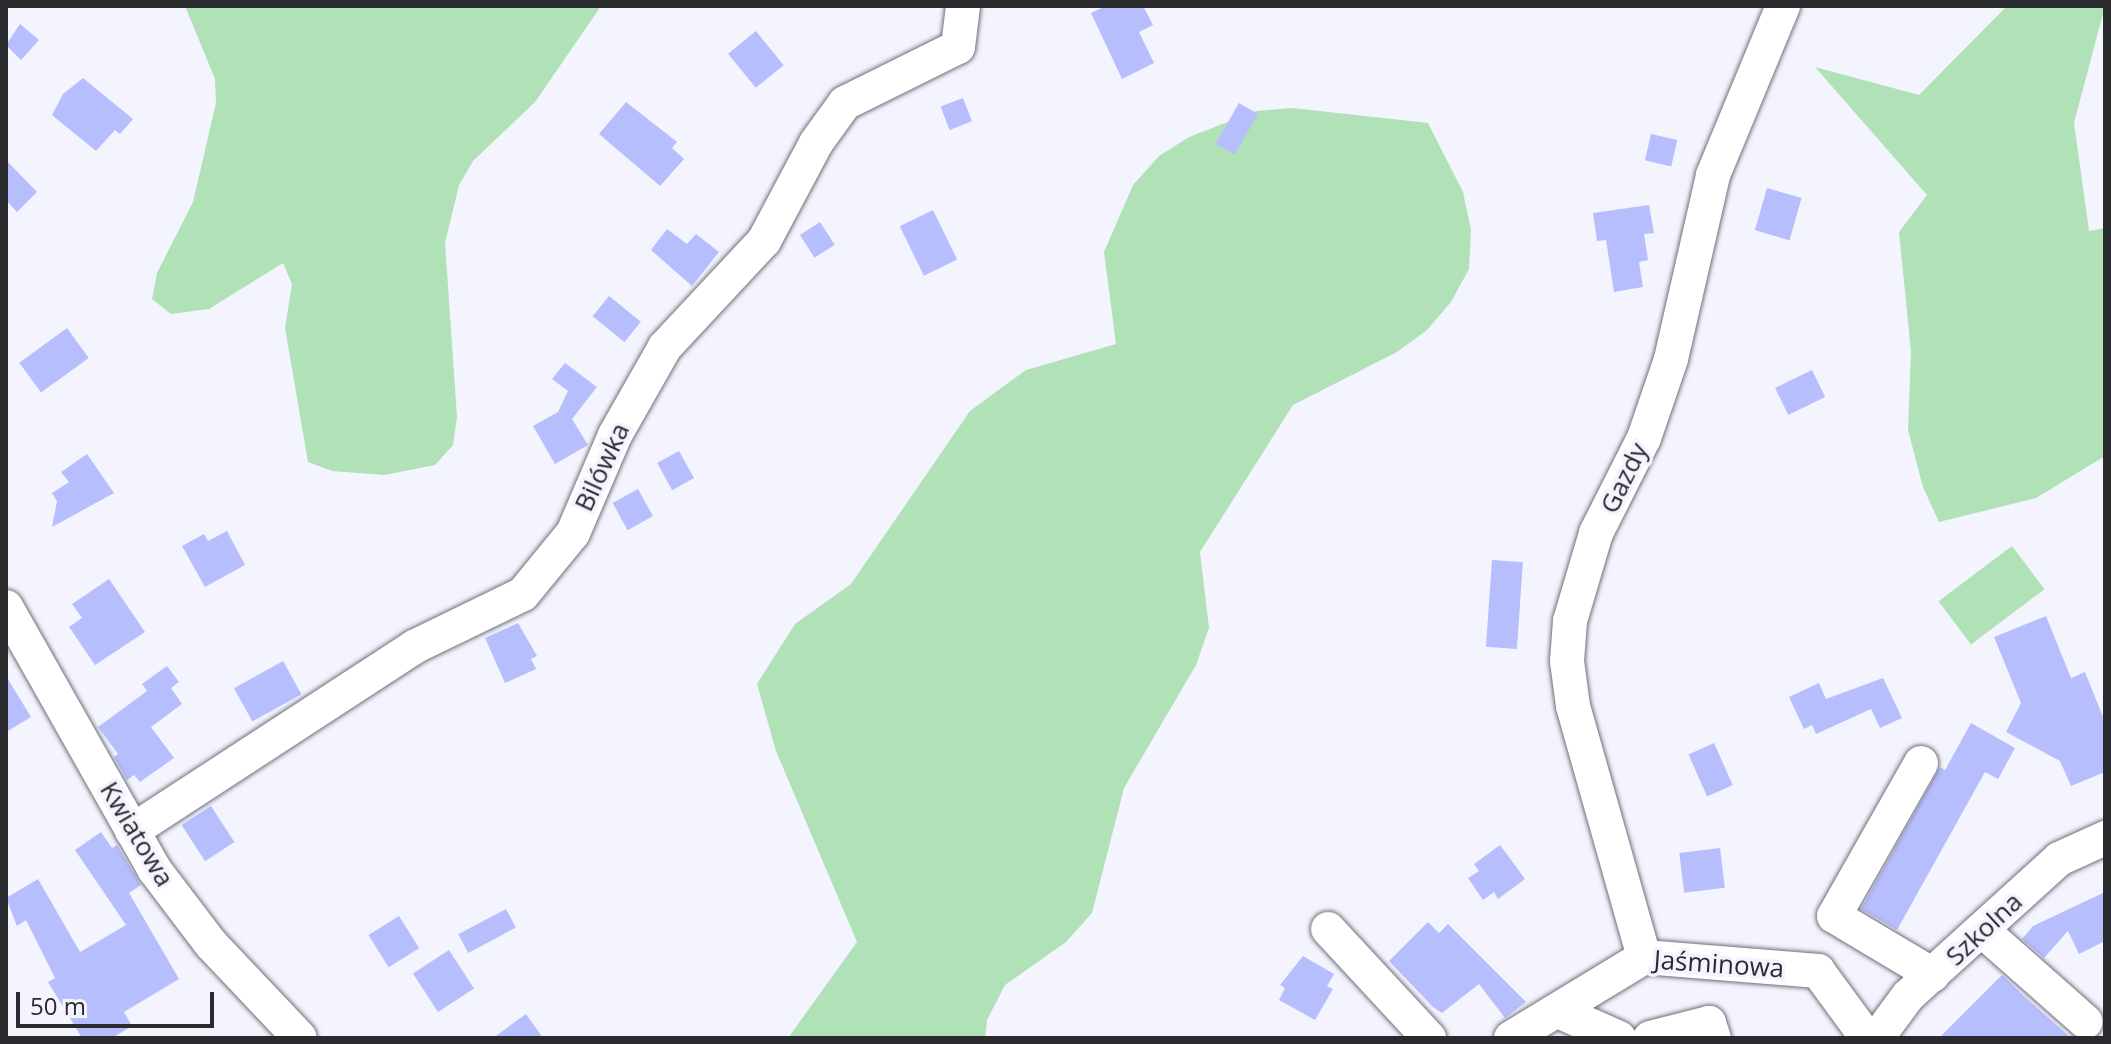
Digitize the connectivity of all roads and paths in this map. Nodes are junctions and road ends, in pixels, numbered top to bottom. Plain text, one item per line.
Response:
1 (963, 6) edge
2 (1783, 6) edge
3 (6, 607) edge
4 (6, 631) edge
5 (35, 660) junction
6 (1921, 763) dead end
7 (132, 831) junction
8 (2105, 838) edge
9 (1328, 929) dead end
10 (1983, 931) junction
11 (1644, 957) junction
12 (1933, 975) junction
13 (1558, 1011) junction
14 (2086, 1022) dead end
15 (300, 1038) edge
16 (1429, 1038) edge
17 (1511, 1038) edge
18 (1619, 1038) edge
19 (1650, 1038) edge
20 (1714, 1038) edge
21 (1867, 1038) edge
22 (1877, 1038) edge

1 - 7 street, Bilówka
2 - 11 street, Gazdy
3 - 5 street, Kwiatowa
4 - 5 street
5 - 7 street, Kwiatowa
6 - 12 street
7 - 15 street, Kwiatowa
8 - 10 street, Szkolna
9 - 16 street
10 - 12 street, Szkolna
10 - 14 street
11 - 13 street, Jaśminowa
11 - 21 street, Jaśminowa
12 - 22 street, Szkolna
13 - 17 street, Jaśminowa
13 - 18 street
19 - 20 street

